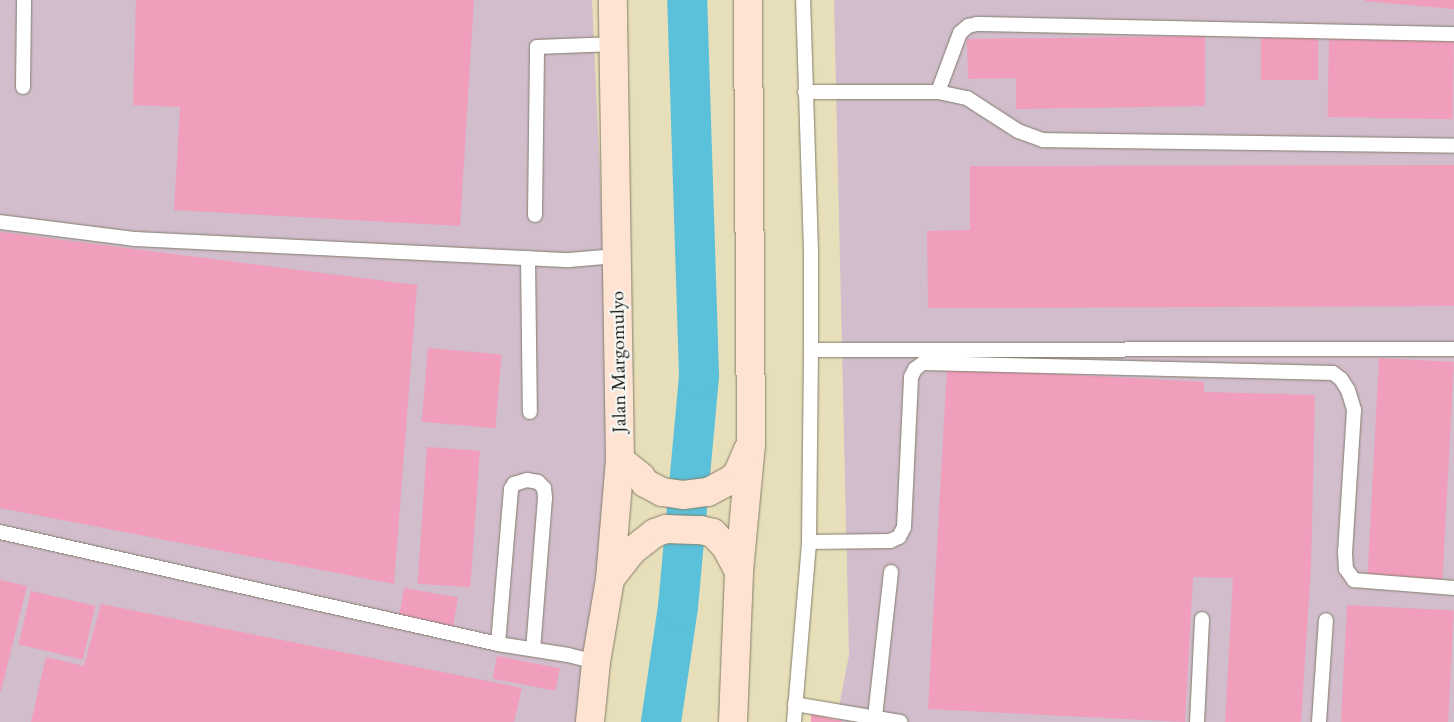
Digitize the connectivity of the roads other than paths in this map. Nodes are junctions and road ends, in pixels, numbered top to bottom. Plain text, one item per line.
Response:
1 (24, 0) edge
2 (614, 0) edge
3 (748, 0) edge
4 (803, 0) edge
5 (1454, 34) edge
6 (614, 44) junction
7 (23, 87) dead end
8 (805, 92) junction
9 (938, 92) junction
10 (1454, 146) edge
11 (535, 215) dead end
12 (0, 222) edge
13 (616, 256) junction
14 (528, 258) junction
15 (1454, 349) edge
16 (811, 350) junction
17 (530, 412) dead end
18 (751, 445) junction
19 (620, 460) junction
20 (0, 532) edge
21 (808, 542) junction
22 (739, 571) junction
23 (891, 572) dead end
24 (610, 578) junction
25 (1454, 588) edge
26 (1202, 619) dead end
27 (1326, 620) dead end
28 (498, 644) junction
29 (533, 649) junction
30 (596, 662) junction
31 (795, 704) junction
32 (875, 716) junction
33 (590, 722) edge
34 (733, 722) edge
35 (794, 722) edge
36 (900, 722) edge
37 (1197, 722) edge
38 (1320, 722) edge

1 - 7 lane
2 - 6 main road, Jalan Margomulyo
3 - 18 main road
4 - 8 lane
5 - 9 lane
6 - 11 lane
6 - 13 main road, Jalan Margomulyo
8 - 9 lane
8 - 16 lane
9 - 10 lane
12 - 14 lane
13 - 14 lane
13 - 19 main road, Jalan Margomulyo
14 - 17 lane
15 - 16 lane
16 - 21 lane
18 - 19 main road
18 - 22 main road
19 - 24 main road, Jalan Margomulyo
20 - 28 lane
21 - 25 lane
21 - 31 lane
22 - 24 main road
22 - 34 main road
23 - 32 lane
24 - 30 main road, Jalan Margomulyo
26 - 37 lane
27 - 38 lane
28 - 29 lane
28 - 29 lane
29 - 30 lane
30 - 33 main road, Jalan Margomulyo
31 - 32 lane
31 - 35 lane
32 - 36 lane

